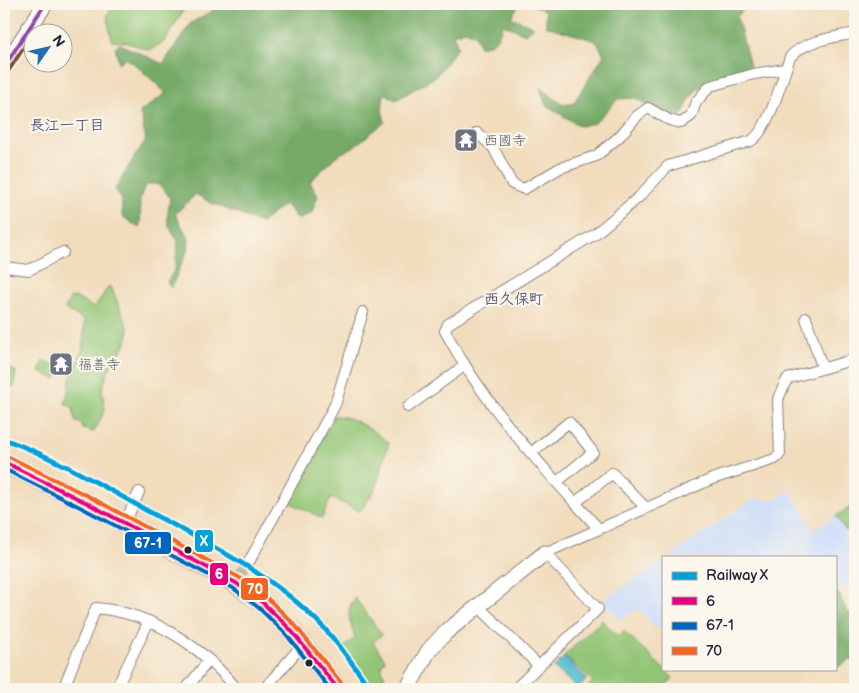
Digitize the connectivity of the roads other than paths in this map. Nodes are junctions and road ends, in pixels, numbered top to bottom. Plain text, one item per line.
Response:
1 (45, 4) edge
2 (855, 33) edge
3 (4, 67) edge
4 (785, 69) junction
5 (477, 133) dead end
6 (63, 252) dead end
7 (4, 267) edge
8 (363, 312) dead end
9 (806, 318) dead end
10 (855, 360) edge
11 (464, 366) junction
12 (822, 368) junction
13 (408, 407) dead end
14 (531, 453) junction
15 (4, 462) edge
16 (557, 482) junction
17 (139, 492) dead end
18 (575, 502) junction
19 (645, 507) junction
20 (125, 523) junction
21 (598, 528) junction
22 (545, 552) junction
23 (250, 560) tunnel mouth
24 (479, 607) junction
25 (149, 621) junction
26 (304, 643) junction
27 (209, 660) junction
28 (539, 666) junction
29 (63, 689) edge
30 (116, 689) edge
31 (186, 689) edge
32 (237, 689) edge
33 (264, 689) edge
34 (338, 689) edge
35 (407, 689) edge
36 (516, 689) edge

1 - 3 street
2 - 4 street
4 - 5 street
4 - 11 street
6 - 7 street
8 - 23 street
9 - 12 street
10 - 12 street
11 - 13 street
11 - 14 street
12 - 19 street
14 - 16 street
14 - 16 street
15 - 20 highway
16 - 18 street
17 - 20 street
18 - 19 street
18 - 21 street
19 - 21 street
20 - 26 highway
21 - 22 street
22 - 24 street
22 - 28 street
24 - 28 street
24 - 35 street
25 - 27 street
25 - 29 street
25 - 30 street
26 - 33 street
26 - 34 highway
27 - 31 street
27 - 32 street
28 - 36 street

